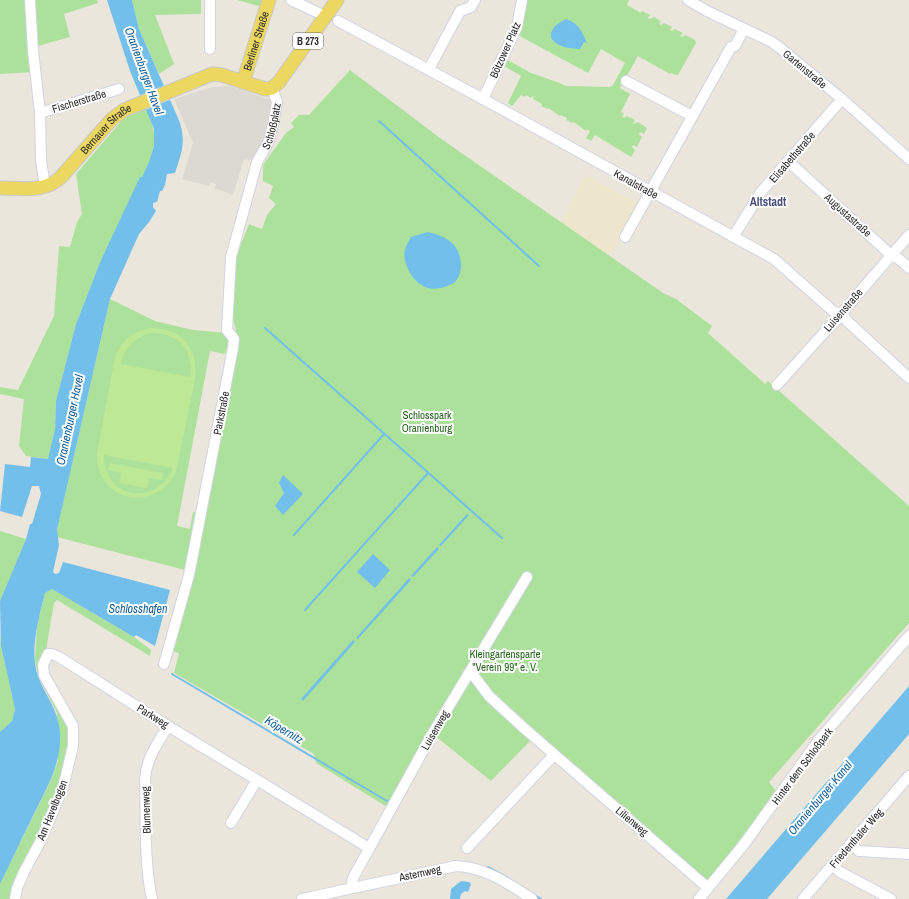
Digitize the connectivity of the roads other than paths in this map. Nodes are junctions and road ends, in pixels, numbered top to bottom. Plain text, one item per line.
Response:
1 (30, 0) edge
2 (210, 0) edge
3 (269, 0) edge
4 (291, 0) edge
5 (337, 0) edge
6 (475, 0) edge
7 (522, 0) edge
8 (688, 0) edge
9 (325, 16) junction
10 (338, 21) dead end
11 (741, 27) junction
12 (210, 49) dead end
13 (429, 70) junction
14 (626, 81) dead end
15 (243, 82) junction
16 (276, 85) junction
17 (119, 89) dead end
18 (483, 99) junction
19 (842, 100) junction
20 (40, 113) junction
21 (692, 116) junction
22 (909, 159) edge
23 (788, 161) junction
24 (257, 162) joint
25 (47, 187) junction
26 (0, 188) edge
27 (650, 191) junction
28 (909, 236) edge
29 (625, 237) dead end
30 (733, 237) junction
31 (891, 255) junction
32 (909, 268) edge
33 (843, 314) junction
34 (909, 378) edge
35 (777, 384) dead end
36 (528, 577) dead end
37 (909, 636) edge
38 (48, 654) joint
39 (164, 664) dead end
40 (471, 672) junction
41 (168, 726) junction
42 (554, 755) junction
43 (909, 776) edge
44 (257, 780) junction
45 (231, 823) dead end
46 (850, 845) junction
47 (369, 848) junction
48 (467, 848) dead end
49 (909, 854) edge
50 (833, 865) junction
51 (353, 888) junction
52 (708, 888) junction
53 (14, 899) edge
54 (152, 899) edge
55 (302, 899) edge
56 (532, 899) edge
57 (699, 899) edge
58 (803, 899) edge
59 (891, 899) edge

1 - 20 street, Fischerstraße
2 - 12 street
3 - 15 main road, Berliner Straße
4 - 9 street
5 - 9 main road, B 273
6 - 13 street
7 - 18 street, Bötzower Platz
8 - 11 street, Gartenstraße
9 - 16 main road, B 273
10 - 13 street, Kanalstraße
11 - 19 street, Gartenstraße
11 - 21 street
13 - 18 street, Kanalstraße
14 - 21 street
15 - 16 main road, Schloßplatz
15 - 25 main road, Bernauer Straße
16 - 24 street, Schloßplatz
17 - 20 street, Fischerstraße
18 - 27 street, Kanalstraße
19 - 22 street, Gartenstraße
19 - 23 street, Elisabethstraße
20 - 25 street, Fischerstraße
21 - 27 street
23 - 30 street, Elisabethstraße
23 - 31 street, Augustastraße
24 - 39 street, Parkstraße
25 - 26 main road
27 - 29 street
27 - 30 street, Kanalstraße
28 - 31 street, Luisenstraße
30 - 33 street, Kanalstraße
31 - 32 street, Augustastraße
31 - 33 street, Luisenstraße
33 - 34 street, Kanalstraße
33 - 35 street, Luisenstraße
36 - 40 street, Luisenweg
37 - 52 street, Hinter dem Schloßpark
38 - 41 street, Parkweg
38 - 53 street, Am Havelbogen
40 - 42 street, Lilienweg
40 - 47 street, Luisenweg
41 - 44 street, Parkweg
41 - 54 street, Blumenweg
42 - 48 street
42 - 52 street, Lilienweg
43 - 46 street, Friedenthaler Weg
44 - 45 street
44 - 47 street, Parkweg
46 - 49 street
46 - 50 street, Friedenthaler Weg
47 - 51 street, Luisenweg
50 - 58 street, Friedenthaler Weg
50 - 59 street
51 - 55 street, Asternweg
51 - 56 street, Asternweg
52 - 57 street, Hinter dem Schloßpark

